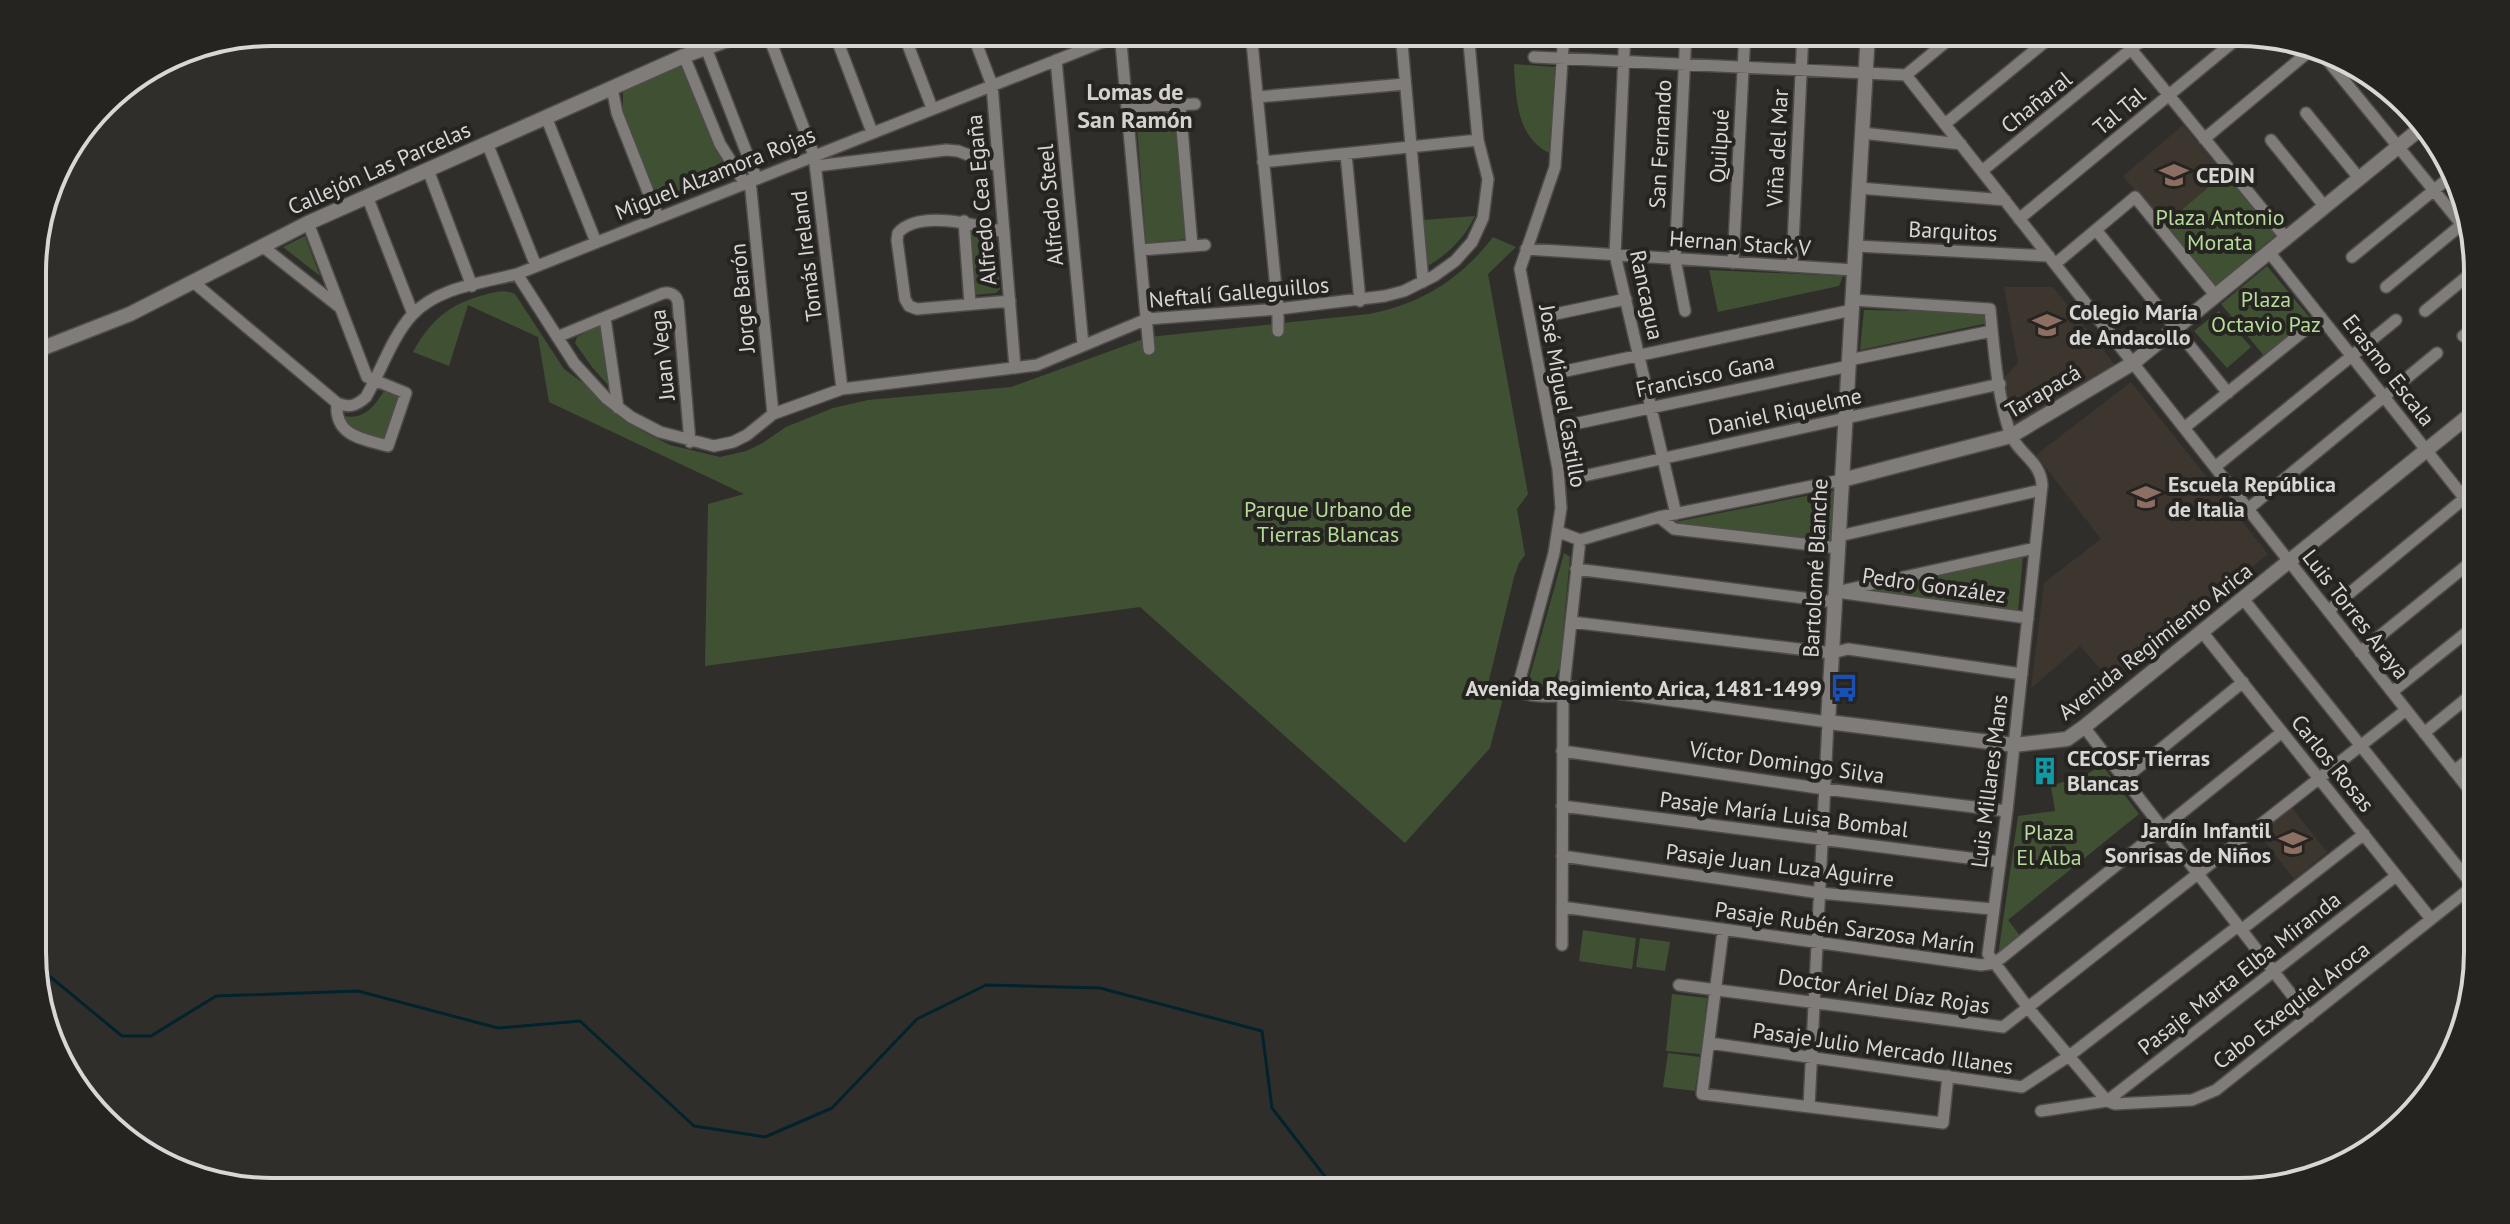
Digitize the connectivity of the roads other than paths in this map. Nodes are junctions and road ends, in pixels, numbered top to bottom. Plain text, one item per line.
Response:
1 (694, 46) edge
2 (712, 46) edge
3 (772, 46) edge
4 (839, 46) edge
5 (908, 46) edge
6 (977, 46) edge
7 (1090, 46) edge
8 (1121, 46) edge
9 (1252, 46) edge
10 (1402, 46) edge
11 (1469, 46) edge
12 (1563, 46) edge
13 (1625, 46) edge
14 (1685, 46) edge
15 (1744, 46) edge
16 (1802, 46) edge
17 (1867, 46) edge
18 (1941, 46) edge
19 (2040, 46) edge
20 (2129, 46) edge
21 (2135, 46) edge
22 (2228, 46) edge
23 (2131, 49) junction
24 (696, 52) junction
25 (2303, 56) edge
26 (1534, 57) dead end
27 (1562, 58) junction
28 (1056, 60) junction
29 (1624, 61) junction
30 (1684, 64) junction
31 (1743, 67) junction
32 (2333, 67) edge
33 (1801, 70) junction
34 (1866, 73) junction
35 (1906, 75) junction
36 (1405, 84) junction
37 (992, 85) junction
38 (612, 88) junction
39 (2169, 95) junction
40 (1257, 97) junction
41 (1195, 104) dead end
42 (1180, 105) junction
43 (1127, 107) junction
44 (932, 108) junction
45 (2306, 113) dead end
46 (546, 117) junction
47 (1945, 124) junction
48 (872, 132) junction
49 (1862, 133) junction
50 (2415, 133) edge
51 (2204, 139) junction
52 (1478, 140) junction
53 (2271, 140) dead end
54 (487, 143) junction
55 (1961, 144) junction
56 (1411, 147) junction
57 (2398, 147) junction
58 (1346, 154) junction
59 (815, 160) junction
60 (1263, 162) junction
61 (998, 166) junction
62 (428, 170) junction
63 (1982, 171) junction
64 (2359, 178) junction
65 (750, 180) junction
66 (2445, 181) edge
67 (1859, 188) junction
68 (2434, 190) junction
69 (367, 196) junction
70 (2005, 200) junction
71 (2325, 207) junction
72 (2456, 213) edge
73 (658, 217) junction
74 (2019, 219) junction
75 (964, 221) junction
76 (308, 223) junction
77 (2459, 228) edge
78 (2096, 230) junction
79 (1004, 232) junction
80 (2286, 238) junction
81 (596, 242) junction
82 (1205, 245) dead end
83 (262, 246) junction
84 (1192, 246) junction
85 (1856, 246) junction
86 (1526, 249) junction
87 (1140, 250) junction
88 (2269, 252) junction
89 (1615, 255) junction
90 (2352, 257) dead end
91 (1675, 259) junction
92 (2052, 260) junction
93 (1733, 263) junction
94 (536, 266) junction
95 (1792, 266) junction
96 (1854, 270) junction
97 (517, 274) junction
98 (2464, 279) edge
99 (192, 281) junction
100 (1423, 282) junction
101 (472, 286) junction
102 (2386, 287) dead end
103 (2216, 296) junction
104 (1626, 299) junction
105 (1010, 301) junction
106 (1360, 301) junction
107 (970, 304) junction
108 (1852, 305) junction
109 (339, 306) junction
110 (1278, 309) junction
111 (1685, 311) dead end
112 (2425, 311) dead end
113 (413, 314) junction
114 (1546, 316) dead end
115 (2321, 317) junction
116 (605, 318) junction
117 (1147, 319) junction
118 (2396, 320) dead end
119 (2176, 328) junction
120 (1278, 331) dead end
121 (1992, 331) junction
122 (557, 337) junction
123 (1083, 345) junction
124 (46, 347) edge
125 (1149, 349) dead end
126 (2437, 353) dead end
127 (1639, 354) junction
128 (2352, 356) junction
129 (1849, 363) junction
130 (2133, 363) junction
131 (1015, 368) junction
132 (1561, 372) dead end
133 (375, 382) junction
134 (2000, 384) junction
135 (842, 389) junction
136 (2228, 393) junction
137 (2384, 397) junction
138 (337, 403) junction
139 (1651, 406) junction
140 (618, 408) junction
141 (773, 414) junction
142 (1846, 418) junction
143 (2464, 420) edge
144 (1569, 425) dead end
145 (2184, 428) junction
146 (2011, 436) junction
147 (690, 442) junction
148 (2427, 451) junction
149 (1663, 458) junction
150 (2215, 467) junction
151 (1579, 477) dead end
152 (1842, 480) junction
153 (2041, 490) junction
154 (2464, 497) edge
155 (2464, 499) edge
156 (2248, 509) junction
157 (1676, 514) junction
158 (1659, 517) junction
159 (1559, 532) junction
160 (1580, 540) junction
161 (1838, 542) junction
162 (2035, 548) junction
163 (2290, 563) junction
164 (2464, 568) edge
165 (1576, 569) junction
166 (1835, 597) junction
167 (2244, 600) junction
168 (2328, 611) junction
169 (2028, 618) junction
170 (1571, 622) junction
171 (2203, 633) junction
172 (2464, 634) edge
173 (2360, 652) junction
174 (1832, 653) junction
175 (2022, 674) junction
176 (2243, 682) junction
177 (1563, 691) junction
178 (2392, 692) junction
179 (2464, 701) edge
180 (2406, 710) junction
181 (1828, 722) junction
182 (2084, 727) junction
183 (2282, 732) junction
184 (2424, 733) junction
185 (2014, 745) junction
186 (2360, 745) junction
187 (1562, 751) junction
188 (2464, 763) edge
189 (2454, 771) junction
190 (2319, 778) junction
191 (2124, 779) junction
192 (2464, 784) edge
193 (1825, 789) junction
194 (1562, 806) junction
195 (2007, 811) junction
196 (2163, 829) junction
197 (2364, 834) junction
198 (1822, 839) junction
199 (1562, 856) junction
200 (2000, 862) junction
201 (2464, 871) edge
202 (2198, 874) junction
203 (2396, 876) junction
204 (1820, 893) junction
205 (2464, 893) edge
206 (1562, 907) junction
207 (1992, 909) junction
208 (2431, 919) junction
209 (2240, 928) junction
210 (1723, 931) junction
211 (1817, 944) junction
212 (1562, 945) dead end
213 (1995, 963) junction
214 (2274, 972) junction
215 (1679, 985) dead end
216 (1716, 989) junction
217 (1814, 1001) junction
218 (2029, 1009) junction
219 (2309, 1017) junction
220 (1709, 1043) junction
221 (2069, 1056) junction
222 (1811, 1058) junction
223 (1948, 1076) junction
224 (2107, 1101) junction
225 (1809, 1107) junction
226 (2041, 1111) dead end

1 - 24 street
2 - 24 street, Callejón Las Parcelas
3 - 59 street, Tomás Ireland
4 - 48 street
5 - 44 street
6 - 37 street, Alfredo Cea Egaña
7 - 28 street, Miguel Alzamora Rojas
8 - 43 street
9 - 40 street
10 - 36 street
11 - 52 street, Neftalí Galleguillos
12 - 27 street, José Miguel Castillo
13 - 29 street, Rancagua
14 - 30 street, San Fernando
15 - 31 street, Quilpué
16 - 33 street, Viña del Mar
17 - 34 street, Bartolomé Blanche
18 - 35 street
19 - 47 street
20 - 23 street
21 - 23 street, Chañaral
22 - 39 street, Tal Tal
23 - 39 street
23 - 63 street, Chañaral
24 - 38 street, Callejón Las Parcelas
24 - 65 street, Jorge Barón
24 - 65 street, Jorge Barón
25 - 51 street
26 - 27 street
27 - 29 street
27 - 86 street, José Miguel Castillo
28 - 37 street, Miguel Alzamora Rojas
28 - 123 street, Alfredo Steel
29 - 30 street
29 - 89 street, Rancagua
30 - 31 street
30 - 91 street, San Fernando
31 - 33 street
31 - 93 street, Quilpué
32 - 57 street
33 - 34 street
33 - 95 street, Viña del Mar
34 - 35 street
34 - 49 street, Bartolomé Blanche
35 - 47 street, Luis Torres Araya
36 - 40 street
36 - 56 street
37 - 44 street, Miguel Alzamora Rojas
37 - 61 street, Alfredo Cea Egaña
38 - 46 street, Callejón Las Parcelas
38 - 73 street
39 - 51 street
39 - 74 street, Tal Tal
40 - 60 street
41 - 42 street
42 - 43 street
42 - 84 street
43 - 87 street
44 - 48 street, Miguel Alzamora Rojas
45 - 64 street
46 - 54 street, Callejón Las Parcelas
46 - 81 street
47 - 55 street, Luis Torres Araya
48 - 59 street, Miguel Alzamora Rojas
49 - 55 street
49 - 67 street, Bartolomé Blanche
50 - 57 street, Tarapacá
51 - 80 street
52 - 56 street
52 - 100 street, Neftalí Galleguillos
53 - 71 street
54 - 62 street, Callejón Las Parcelas
54 - 94 street
55 - 63 street, Luis Torres Araya
56 - 58 street
56 - 100 street
57 - 64 street, Tarapacá
57 - 68 street
58 - 60 street
58 - 106 street
59 - 61 street
59 - 65 street, Miguel Alzamora Rojas
59 - 135 street, Tomás Ireland
60 - 110 street
61 - 79 street, Alfredo Cea Egaña
62 - 69 street, Callejón Las Parcelas
62 - 101 street
63 - 70 street, Luis Torres Araya
64 - 71 street, Tarapacá
65 - 73 street, Miguel Alzamora Rojas
65 - 141 street, Jorge Barón
66 - 68 street
67 - 70 street
67 - 85 street, Bartolomé Blanche
68 - 72 street
68 - 90 street
69 - 76 street, Callejón Las Parcelas
69 - 113 street
70 - 74 street, Luis Torres Araya
71 - 80 street, Tarapacá
73 - 81 street, Miguel Alzamora Rojas
74 - 92 street, Luis Torres Araya
75 - 79 street
75 - 107 street
75 - 107 street
76 - 83 street, Callejón Las Parcelas
76 - 109 street
77 - 102 street
78 - 92 street
78 - 103 street
78 - 119 street
79 - 105 street, Alfredo Cea Egaña
80 - 88 street, Tarapacá
81 - 94 street, Miguel Alzamora Rojas
82 - 84 street
83 - 99 street, Callejón Las Parcelas
83 - 109 street
84 - 87 street
85 - 92 street, Barquitos
85 - 96 street, Bartolomé Blanche
86 - 89 street, Hernan Stack V
86 - 159 street, José Miguel Castillo
87 - 117 street
88 - 103 street, Tarapacá
88 - 115 street, Erasmo Escala
89 - 91 street, Hernan Stack V
89 - 104 street, Rancagua
91 - 93 street, Hernan Stack V
91 - 111 street, San Fernando
92 - 130 street, Luis Torres Araya
93 - 95 street, Hernan Stack V
94 - 97 street, Miguel Alzamora Rojas
95 - 96 street, Hernan Stack V
96 - 108 street, Bartolomé Blanche
97 - 101 street, Miguel Alzamora Rojas
97 - 122 street, Neftalí Galleguillos
98 - 112 street
99 - 124 street, Callejón Las Parcelas
99 - 138 street
100 - 106 street, Neftalí Galleguillos
101 - 113 street, Miguel Alzamora Rojas
103 - 119 street, Tarapacá
104 - 114 street
104 - 127 street, Rancagua
105 - 107 street
105 - 131 street, Alfredo Cea Egaña
106 - 110 street, Neftalí Galleguillos
108 - 121 street
108 - 127 street
108 - 129 street, Bartolomé Blanche
109 - 133 street
110 - 117 street, Neftalí Galleguillos
110 - 120 street
113 - 133 street, Miguel Alzamora Rojas
115 - 128 street, Erasmo Escala
115 - 136 street
116 - 122 street, Juan Vega
116 - 140 street
116 - 147 street, Juan Vega
117 - 123 street, Neftalí Galleguillos
117 - 125 street
118 - 128 street
119 - 130 street, Tarapacá
119 - 136 street
121 - 129 street, Francisco Gana
121 - 134 street
122 - 140 street, Neftalí Galleguillos
123 - 131 street, Neftalí Galleguillos
126 - 137 street
127 - 132 street
127 - 139 street, Rancagua
128 - 137 street, Erasmo Escala
128 - 150 street
129 - 139 street, Francisco Gana
129 - 142 street, Bartolomé Blanche
130 - 145 street, Luis Torres Araya
130 - 146 street, Tarapacá
131 - 135 street, Neftalí Galleguillos
133 - 138 street, Miguel Alzamora Rojas
133 - 138 street
134 - 142 street, Daniel Riquelme
134 - 146 street
135 - 141 street, Neftalí Galleguillos
136 - 145 street
137 - 148 street, Erasmo Escala
137 - 156 street
139 - 144 street, Francisco Gana
139 - 149 street, Rancagua
140 - 147 street, Neftalí Galleguillos
141 - 147 street, Neftalí Galleguillos
142 - 149 street, Daniel Riquelme
142 - 152 street, Bartolomé Blanche
143 - 148 street, Avenida Regimiento Arica
145 - 150 street, Luis Torres Araya
146 - 152 street, Tarapacá
146 - 153 street, Luis Millares Mans
148 - 154 street, Erasmo Escala
148 - 163 street, Avenida Regimiento Arica
149 - 151 street, Daniel Riquelme
149 - 157 street, Rancagua
150 - 156 street, Luis Torres Araya
152 - 157 street, Tarapacá
152 - 161 street, Bartolomé Blanche
153 - 161 street
153 - 162 street, Luis Millares Mans
155 - 168 street
156 - 163 street, Luis Torres Araya
157 - 158 street, Tarapacá
158 - 160 street, Tarapacá
158 - 161 street
159 - 160 street
159 - 177 street, José Miguel Castillo
160 - 165 street
161 - 166 street, Bartolomé Blanche
162 - 166 street
162 - 169 street, Luis Millares Mans
163 - 167 street, Avenida Regimiento Arica
163 - 168 street, Luis Torres Araya
164 - 173 street
165 - 166 street, Pedro González
165 - 170 street
166 - 169 street, Pedro González
166 - 174 street, Bartolomé Blanche
167 - 171 street, Avenida Regimiento Arica
167 - 186 street
168 - 173 street, Luis Torres Araya
169 - 175 street, Luis Millares Mans
170 - 174 street
170 - 177 street
171 - 176 street, Carlos Rosas
171 - 182 street, Avenida Regimiento Arica
172 - 178 street
173 - 178 street, Luis Torres Araya
174 - 175 street
174 - 181 street, Bartolomé Blanche
175 - 185 street, Luis Millares Mans
176 - 183 street, Carlos Rosas
176 - 191 street
177 - 181 street, Avenida Regimiento Arica
177 - 187 street
178 - 180 street, Luis Torres Araya
179 - 184 street
180 - 184 street, Luis Torres Araya
180 - 186 street, Doctor Ariel Díaz Rojas
181 - 185 street, Avenida Regimiento Arica
181 - 193 street, Bartolomé Blanche
182 - 185 street, Avenida Regimiento Arica
182 - 191 street
183 - 190 street, Carlos Rosas
183 - 196 street, Pasaje Rubén Sarzosa Marín
184 - 189 street, Luis Torres Araya
185 - 195 street, Luis Millares Mans
186 - 190 street, Doctor Ariel Díaz Rojas
186 - 201 street
187 - 193 street, Víctor Domingo Silva
187 - 194 street
188 - 189 street
189 - 192 street, Luis Torres Araya
190 - 197 street, Carlos Rosas
190 - 202 street, Doctor Ariel Díaz Rojas
191 - 196 street
193 - 195 street, Víctor Domingo Silva
193 - 198 street, Bartolomé Blanche
194 - 198 street, Pasaje María Luisa Bombal
194 - 199 street
195 - 200 street, Luis Millares Mans
196 - 202 street
196 - 213 street, Pasaje Rubén Sarzosa Marín
197 - 203 street, Carlos Rosas
197 - 209 street, Pasaje Julio Mercado Illanes
198 - 200 street, Pasaje María Luisa Bombal
198 - 204 street, Bartolomé Blanche
199 - 204 street, Pasaje Juan Luza Aguirre
199 - 206 street
200 - 207 street, Luis Millares Mans
202 - 209 street
202 - 218 street, Doctor Ariel Díaz Rojas
203 - 208 street, Carlos Rosas
203 - 214 street, Pasaje Marta Elba Miranda
204 - 207 street, Pasaje Juan Luza Aguirre
204 - 211 street, Bartolomé Blanche
205 - 208 street, Cabo Exequiel Aroca
206 - 210 street, Pasaje Rubén Sarzosa Marín
206 - 212 street
207 - 213 street, Luis Millares Mans
208 - 219 street, Cabo Exequiel Aroca
209 - 214 street
209 - 221 street, Pasaje Julio Mercado Illanes
210 - 211 street, Pasaje Rubén Sarzosa Marín
210 - 216 street
211 - 213 street, Pasaje Rubén Sarzosa Marín
211 - 217 street, Bartolomé Blanche
213 - 218 street, Luis Millares Mans
214 - 219 street
214 - 224 street, Pasaje Marta Elba Miranda
215 - 216 street, Doctor Ariel Díaz Rojas
216 - 217 street, Doctor Ariel Díaz Rojas
216 - 220 street
217 - 218 street, Doctor Ariel Díaz Rojas
217 - 222 street, Bartolomé Blanche
218 - 221 street, Luis Millares Mans
219 - 224 street, Cabo Exequiel Aroca
220 - 222 street, Pasaje Julio Mercado Illanes
220 - 225 street
221 - 223 street, Pasaje Julio Mercado Illanes
221 - 224 street, Luis Millares Mans
222 - 223 street, Pasaje Julio Mercado Illanes
222 - 225 street, Bartolomé Blanche
223 - 225 street
224 - 226 street, Cabo Exequiel Aroca

